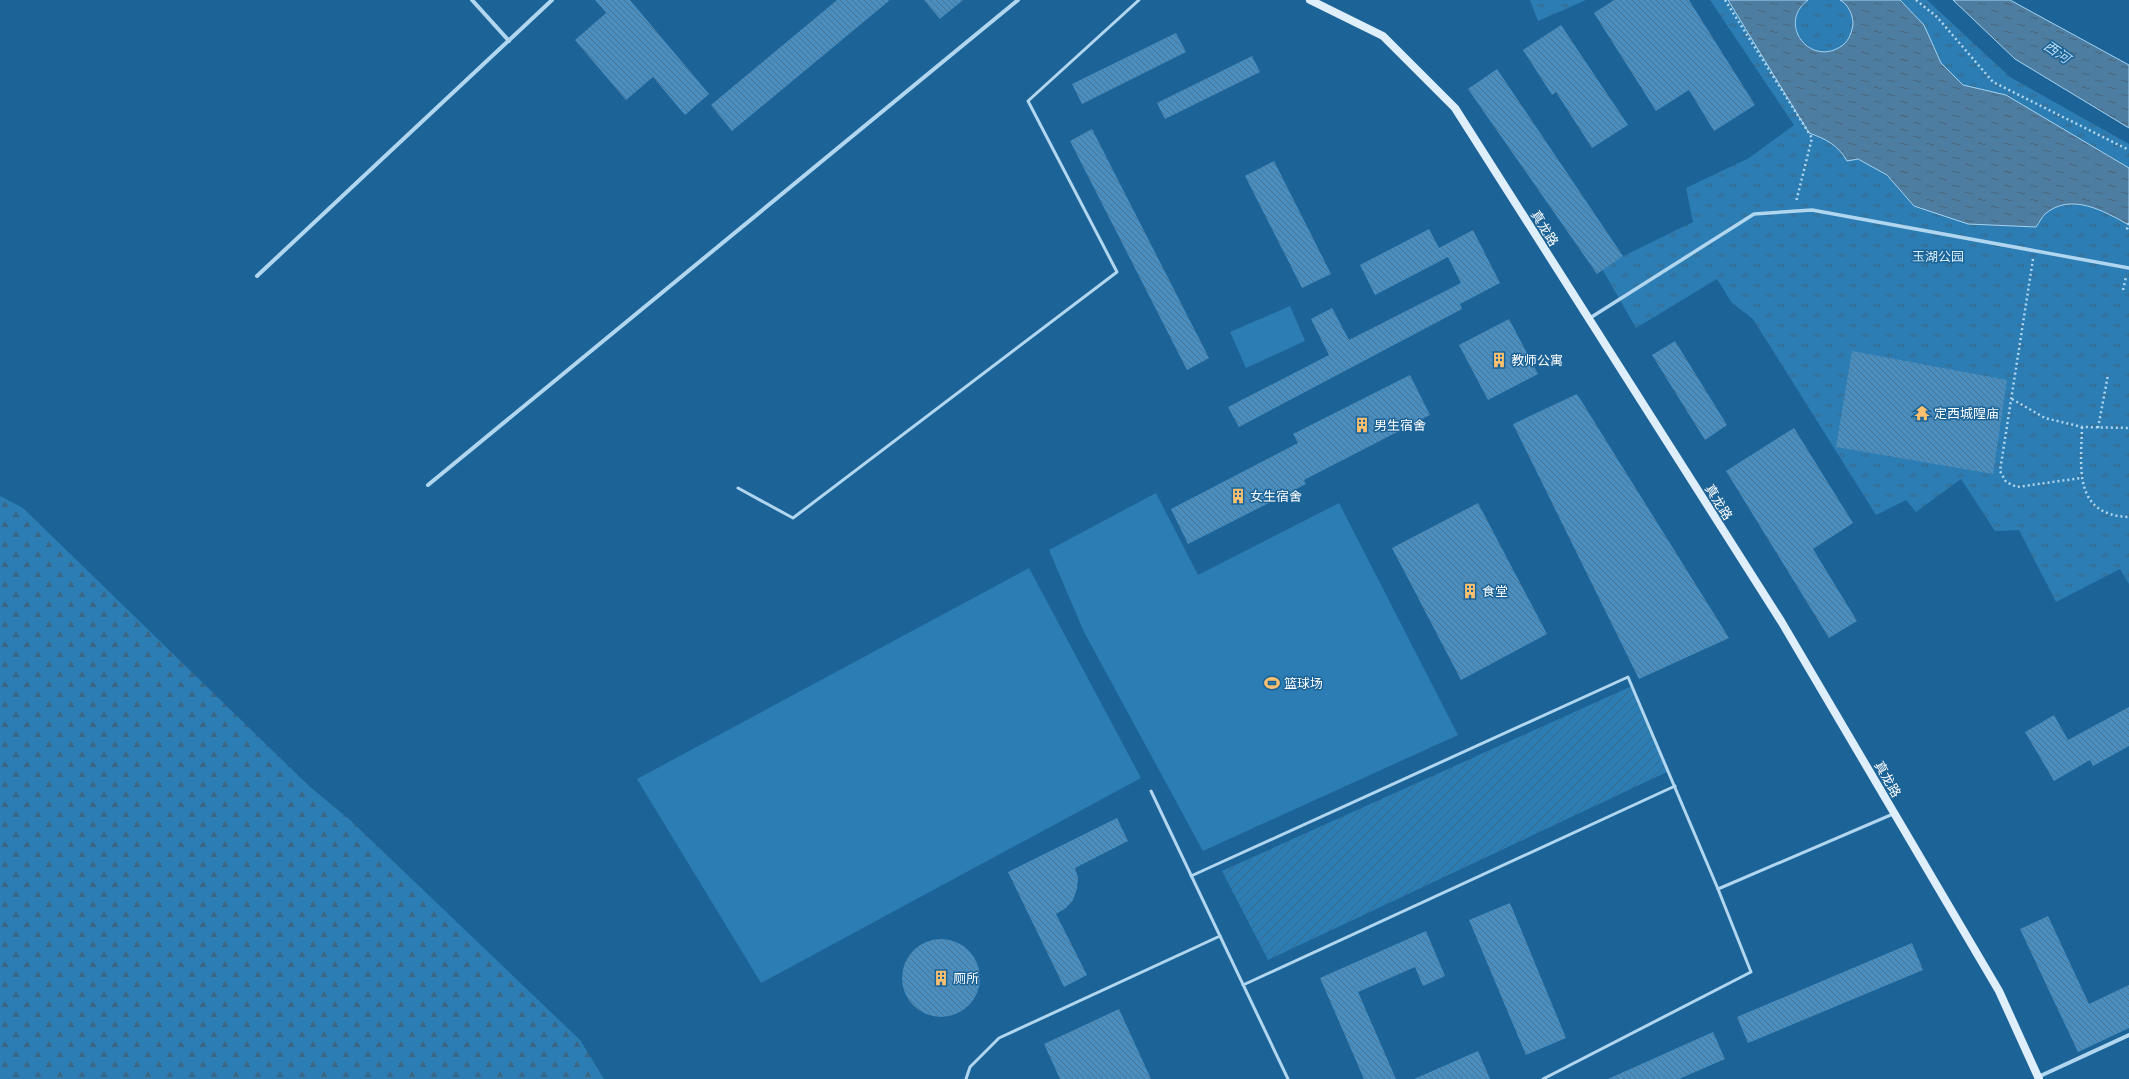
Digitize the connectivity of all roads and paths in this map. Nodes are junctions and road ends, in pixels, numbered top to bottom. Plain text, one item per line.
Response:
1 (472, 0) edge
2 (552, 0) edge
3 (1018, 0) edge
4 (1139, 0) edge
5 (1310, 0) edge
6 (1725, 0) edge
7 (1916, 0) edge
8 (1324, 3) edge
9 (509, 41) junction
10 (2129, 150) edge
11 (1794, 212) junction
12 (2129, 223) edge
13 (2129, 232) edge
14 (2034, 251) junction
15 (2128, 268) edge
16 (257, 276) dead end
17 (2123, 290) dead end
18 (1589, 319) junction
19 (2108, 375) dead end
20 (2012, 399) junction
21 (2082, 427) junction
22 (2098, 428) junction
23 (2129, 428) edge
24 (2081, 478) junction
25 (428, 485) dead end
26 (738, 488) dead end
27 (2129, 518) edge
28 (1675, 786) junction
29 (1151, 791) dead end
30 (1894, 813) junction
31 (1191, 876) junction
32 (1718, 889) junction
33 (1220, 936) junction
34 (1243, 985) junction
35 (2129, 1035) edge
36 (2038, 1078) edge
37 (966, 1079) edge
38 (1288, 1079) edge
39 (1543, 1079) edge

1 - 9 street
2 - 9 street
3 - 25 street
4 - 26 lane
5 - 8 main road, 真龙路
6 - 11 path
7 - 10 path
8 - 18 main road, 真龙路
9 - 16 street
11 - 14 street
11 - 18 street
12 - 13 path
14 - 15 street
14 - 20 path
15 - 17 path
18 - 30 main road, 真龙路
19 - 22 path
20 - 21 path
20 - 24 path
21 - 22 path
21 - 24 path
22 - 23 path
24 - 27 path
28 - 31 lane
28 - 32 lane
28 - 34 lane
29 - 31 lane
30 - 32 lane
30 - 36 main road, 真龙路
31 - 33 lane
32 - 39 lane
33 - 34 lane
33 - 37 lane
34 - 38 lane
35 - 36 street

